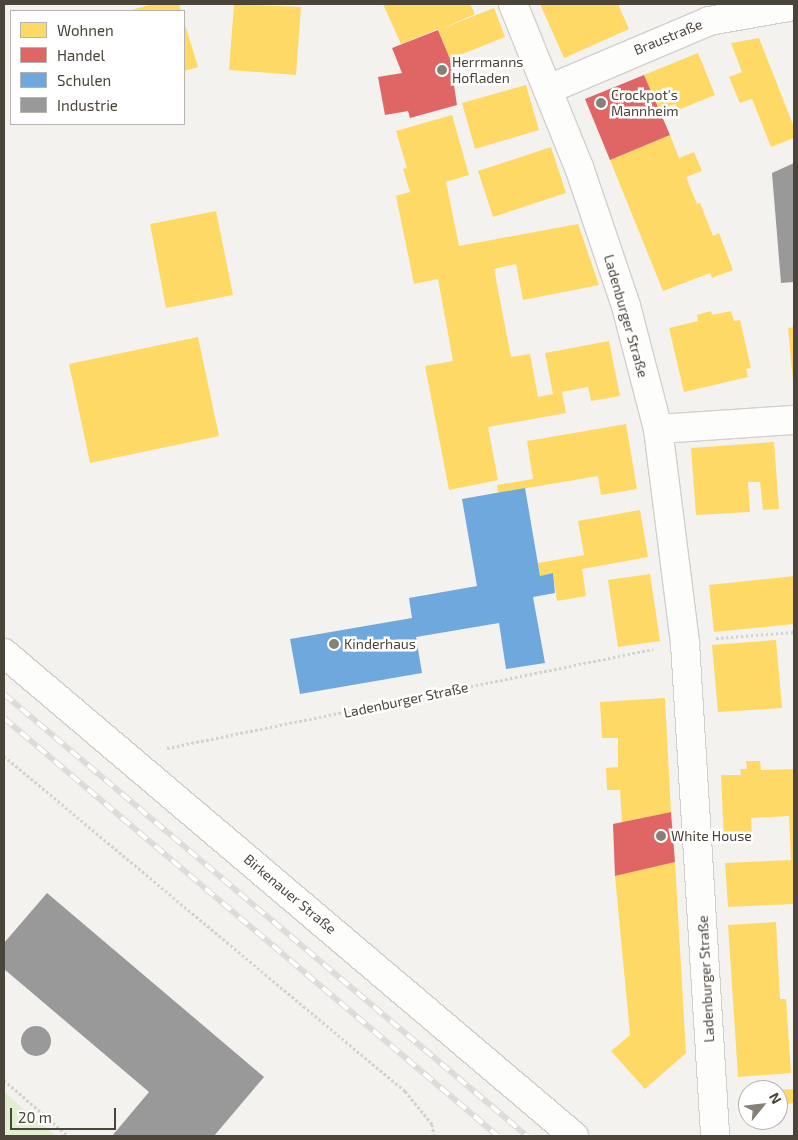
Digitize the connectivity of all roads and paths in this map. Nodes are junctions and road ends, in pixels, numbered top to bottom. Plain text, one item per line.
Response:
1 (512, 4) edge
2 (794, 6) edge
3 (549, 89) junction
4 (794, 420) edge
5 (658, 429) junction
6 (794, 632) edge
7 (685, 643) junction
8 (4, 653) edge
9 (4, 756) edge
10 (127, 756) junction
11 (4, 1080) edge
12 (68, 1136) edge
13 (434, 1136) edge
14 (574, 1136) edge
15 (715, 1136) edge

1 - 3 street, Ladenburger Straße
2 - 3 street, Braustraße
3 - 5 street, Ladenburger Straße
4 - 5 street
5 - 7 street, Ladenburger Straße
6 - 7 path
7 - 10 path, Ladenburger Straße
7 - 15 street, Ladenburger Straße
8 - 10 street, Birkenauer Straße
9 - 13 path
10 - 14 street, Birkenauer Straße
11 - 12 path

